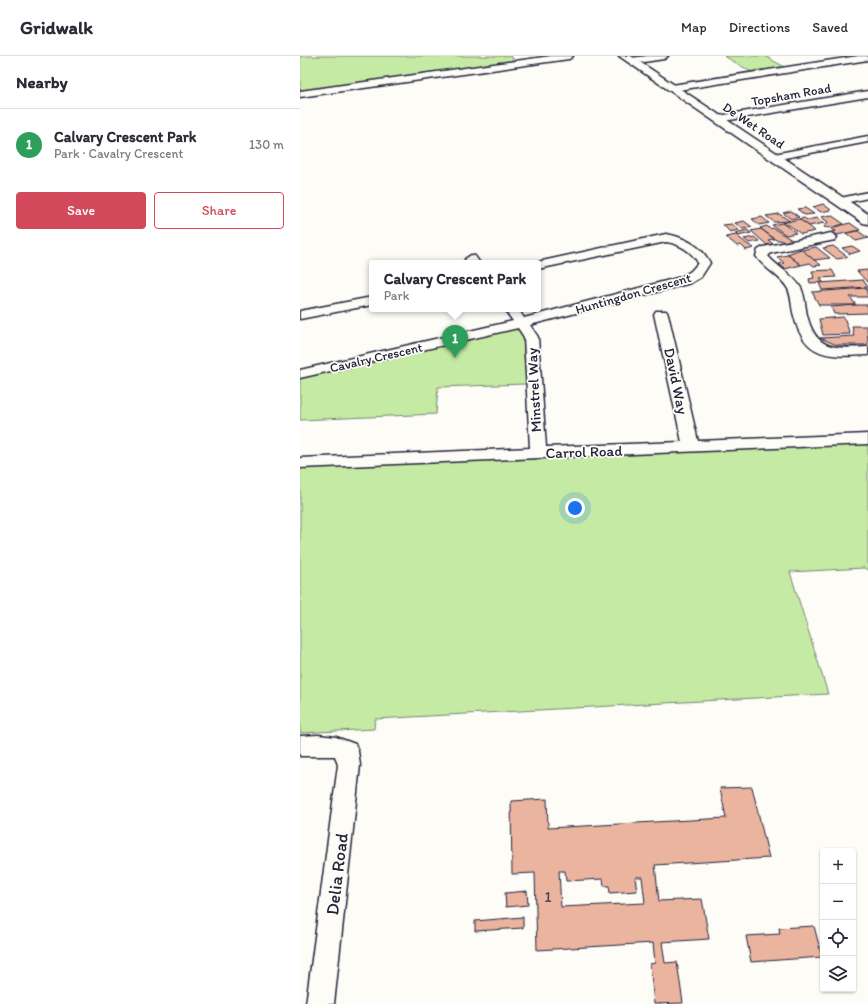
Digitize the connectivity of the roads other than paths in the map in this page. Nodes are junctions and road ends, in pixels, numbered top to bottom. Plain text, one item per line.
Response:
1 (569, 56) edge
2 (664, 56) edge
3 (868, 57) edge
4 (627, 58) edge
5 (525, 59) edge
6 (672, 88) junction
7 (300, 94) edge
8 (868, 94) edge
9 (855, 96) junction
10 (868, 103) edge
11 (718, 120) junction
12 (868, 140) edge
13 (774, 157) junction
14 (868, 195) edge
15 (840, 201) junction
16 (868, 220) edge
17 (831, 237) dead end
18 (541, 264) edge
19 (369, 301) edge
20 (513, 312) edge
21 (661, 314) dead end
22 (300, 315) edge
23 (522, 323) junction
24 (868, 351) edge
25 (300, 374) edge
26 (868, 439) edge
27 (691, 447) junction
28 (539, 453) junction
29 (300, 463) edge
30 (300, 746) edge
31 (320, 1004) edge

1 - 5 street
2 - 4 street
3 - 6 street
4 - 6 street, De Wet Road
5 - 7 street
6 - 11 street, De Wet Road
8 - 9 street, Topsham Road
9 - 10 street
9 - 11 street, Topsham Road
11 - 13 street, De Wet Road
12 - 13 street
13 - 15 street, De Wet Road
14 - 15 street
15 - 16 street, De Wet Road
17 - 24 street
18 - 23 street, Huntingdon Crescent
19 - 22 street
20 - 23 street, Minstrel Way
21 - 27 street, David Way
23 - 25 street, Cavalry Crescent
23 - 28 street, Minstrel Way
26 - 27 street, Carrol Road
27 - 28 street, Carrol Road
28 - 29 street, Carrol Road
30 - 31 street, Delia Road

